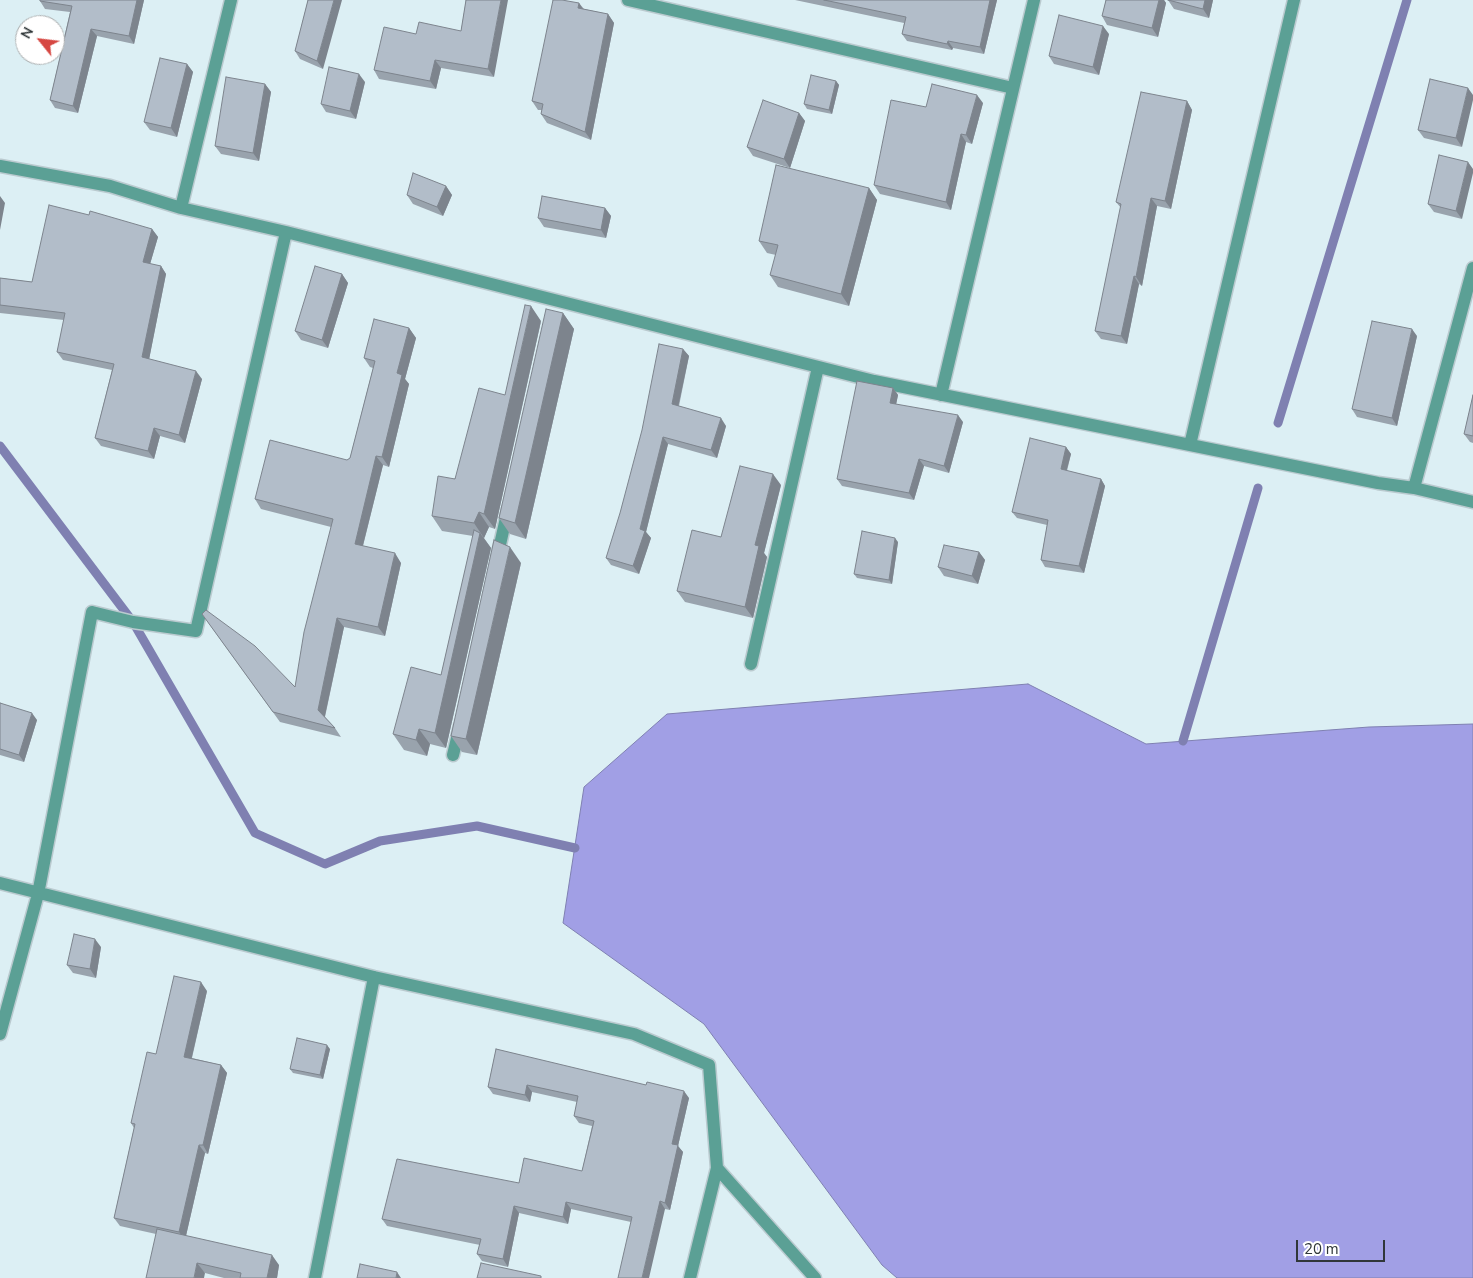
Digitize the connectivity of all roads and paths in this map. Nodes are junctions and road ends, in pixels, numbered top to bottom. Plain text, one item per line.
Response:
1 (231, 0) edge
2 (628, 0) edge
3 (1034, 0) edge
4 (1294, 0) edge
5 (1012, 88) junction
6 (0, 166) edge
7 (180, 208) junction
8 (286, 232) junction
9 (1473, 268) edge
10 (818, 367) junction
11 (941, 395) junction
12 (1190, 445) junction
13 (1414, 488) junction
14 (511, 494) edge
15 (1473, 502) edge
16 (494, 571) edge
17 (751, 664) dead end
18 (462, 717) edge
19 (453, 755) edge
20 (0, 883) edge
21 (38, 894) junction
22 (374, 977) junction
23 (0, 1034) edge
24 (717, 1168) junction
25 (315, 1278) edge
26 (690, 1278) edge
27 (815, 1278) edge

1 - 7 street
2 - 5 street
3 - 5 street
4 - 12 street
5 - 11 street
6 - 7 street
7 - 8 street
8 - 10 street
8 - 21 street
9 - 13 street
10 - 11 street
10 - 17 street
11 - 12 street
12 - 13 street
13 - 15 street
14 - 16 street
18 - 19 street
20 - 21 street
21 - 22 street
21 - 23 street
22 - 24 street
22 - 25 street
24 - 26 street
24 - 27 street

